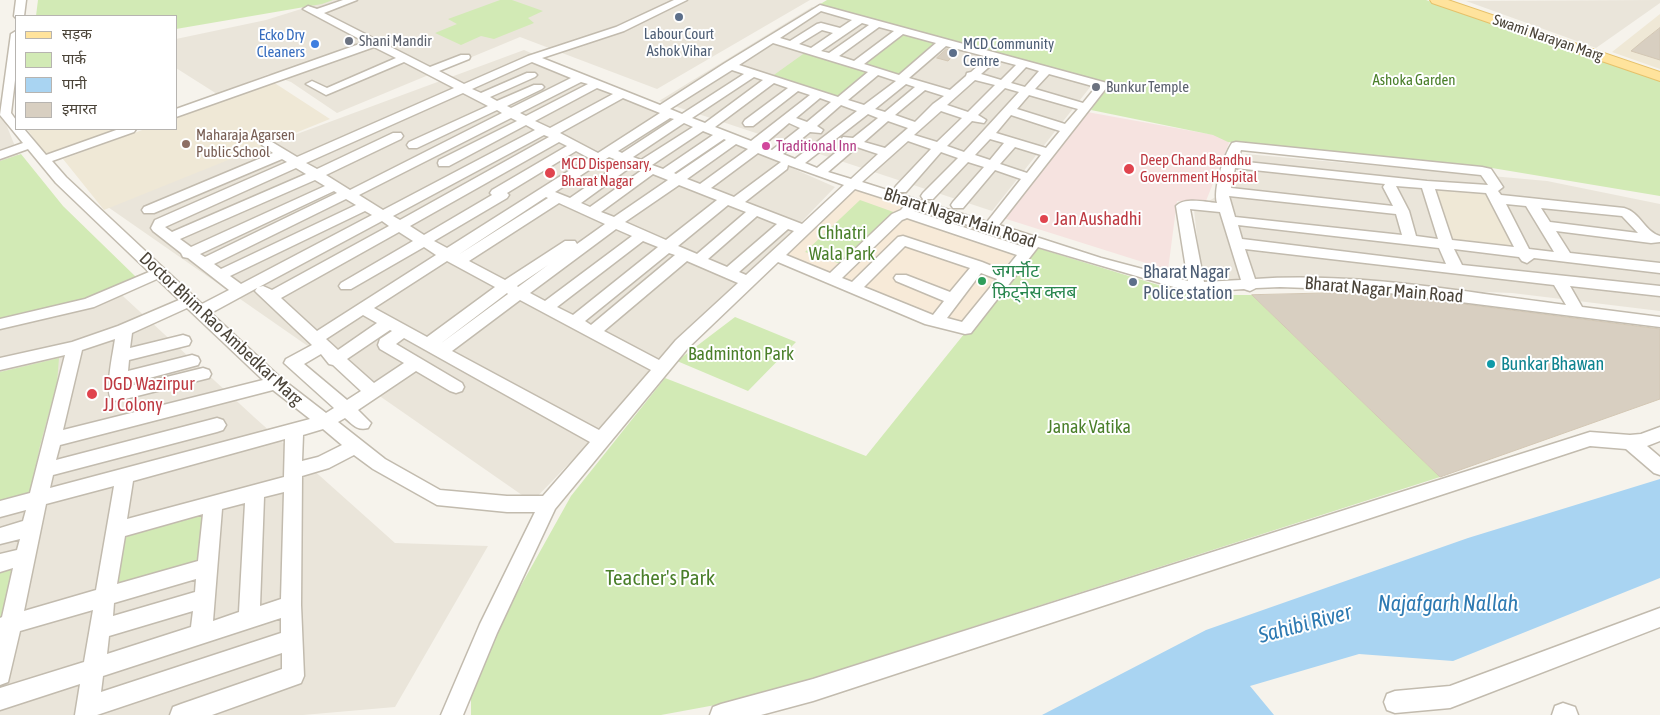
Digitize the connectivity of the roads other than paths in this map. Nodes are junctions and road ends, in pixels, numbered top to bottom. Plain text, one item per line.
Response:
1 (21, 0) edge
2 (352, 0) edge
3 (682, 0) edge
4 (1436, 0) edge
5 (1452, 0) edge
6 (19, 15) edge
7 (860, 19) junction
8 (877, 24) junction
9 (902, 30) junction
10 (841, 32) junction
11 (15, 36) edge
12 (346, 37) junction
13 (771, 39) junction
14 (944, 42) junction
15 (374, 43) junction
16 (791, 45) junction
17 (812, 52) junction
18 (7, 54) edge
19 (1600, 54) junction
20 (995, 56) junction
21 (333, 57) junction
22 (465, 57) dead end
23 (831, 57) junction
24 (405, 58) junction
25 (532, 58) junction
26 (1023, 64) junction
27 (856, 65) junction
28 (730, 66) junction
29 (1046, 70) junction
30 (430, 71) junction
31 (876, 71) junction
32 (753, 73) junction
33 (1660, 73) edge
34 (531, 74) dead end
35 (575, 75) junction
36 (971, 76) junction
37 (1660, 77) edge
38 (772, 79) junction
39 (902, 79) junction
40 (312, 84) dead end
41 (597, 84) junction
42 (1003, 84) junction
43 (922, 86) junction
44 (797, 87) junction
45 (464, 88) junction
46 (1028, 91) junction
47 (622, 94) junction
48 (818, 94) junction
49 (951, 94) junction
50 (481, 97) junction
51 (1054, 98) junction
52 (840, 101) junction
53 (3, 103) edge
54 (498, 106) junction
55 (937, 106) junction
56 (1084, 107) junction
57 (866, 109) junction
58 (178, 111) edge
59 (665, 111) junction
60 (1010, 111) junction
61 (511, 113) junction
62 (724, 114) junction
63 (886, 116) junction
64 (972, 117) junction
65 (786, 118) junction
66 (684, 119) junction
67 (527, 121) junction
68 (15, 122) edge
69 (749, 123) junction
70 (379, 126) junction
71 (916, 126) junction
72 (704, 127) junction
73 (810, 127) junction
74 (993, 129) junction
75 (1067, 129) junction
76 (20, 130) edge
77 (127, 130) edge
78 (771, 130) junction
79 (551, 133) junction
80 (831, 135) junction
81 (397, 136) junction
82 (905, 136) junction
83 (729, 137) junction
84 (855, 142) junction
85 (1012, 142) junction
86 (29, 145) junction
87 (268, 145) dead end
88 (413, 145) junction
89 (576, 146) junction
90 (755, 147) junction
91 (939, 147) junction
92 (887, 153) junction
93 (1048, 153) junction
94 (282, 154) junction
95 (428, 154) junction
96 (604, 155) junction
97 (774, 155) junction
98 (0, 156) edge
99 (967, 156) junction
100 (43, 160) junction
101 (296, 162) junction
102 (444, 163) junction
103 (994, 164) junction
104 (789, 165) junction
105 (1229, 166) junction
106 (648, 168) junction
107 (461, 173) junction
108 (819, 173) junction
109 (316, 174) junction
110 (1030, 178) junction
111 (857, 181) junction
112 (479, 183) junction
113 (1390, 187) junction
114 (238, 188) junction
115 (1428, 188) junction
116 (901, 189) junction
117 (702, 190) junction
118 (344, 191) junction
119 (1222, 191) junction
120 (499, 194) junction
121 (1493, 194) junction
122 (928, 196) junction
123 (558, 198) junction
124 (254, 201) junction
125 (731, 201) junction
126 (1531, 203) junction
127 (366, 205) junction
128 (522, 207) junction
129 (910, 208) junction
130 (149, 210) dead end
131 (755, 211) junction
132 (1402, 211) junction
133 (591, 212) junction
134 (947, 213) junction
135 (1226, 214) junction
136 (382, 215) junction
137 (277, 220) junction
138 (611, 221) junction
139 (993, 223) junction
140 (787, 224) junction
141 (400, 226) junction
142 (1546, 226) junction
143 (803, 230) junction
144 (882, 233) junction
145 (642, 235) junction
146 (1409, 236) junction
147 (299, 237) junction
148 (170, 238) junction
149 (1656, 239) edge
150 (424, 240) junction
151 (901, 240) junction
152 (1445, 241) junction
153 (1235, 243) junction
154 (918, 244) junction
155 (668, 246) junction
156 (1031, 247) junction
157 (317, 249) junction
158 (1522, 250) junction
159 (188, 254) junction
160 (1563, 254) junction
161 (776, 256) junction
162 (692, 257) junction
163 (453, 258) junction
164 (1660, 261) edge
165 (205, 263) junction
166 (978, 267) junction
167 (1660, 268) edge
168 (1449, 269) junction
169 (159, 273) junction
170 (729, 273) junction
171 (220, 275) junction
172 (901, 278) dead end
173 (1008, 278) junction
174 (1539, 278) junction
175 (832, 279) junction
176 (1559, 281) junction
177 (748, 282) junction
178 (346, 286) dead end
179 (506, 286) junction
180 (1250, 286) junction
181 (247, 287) junction
182 (1198, 287) junction
183 (854, 288) junction
184 (1660, 291) edge
185 (520, 294) junction
186 (1454, 296) junction
187 (270, 298) junction
188 (953, 299) junction
189 (188, 301) junction
190 (362, 308) junction
191 (546, 308) junction
192 (1577, 311) junction
193 (200, 312) junction
194 (937, 320) junction
195 (574, 322) junction
196 (1660, 322) edge
197 (0, 324) edge
198 (396, 327) junction
199 (124, 330) junction
200 (593, 332) junction
201 (183, 341) dead end
202 (318, 342) junction
203 (75, 347) junction
204 (435, 347) junction
205 (122, 356) junction
206 (192, 360) dead end
207 (335, 360) junction
208 (416, 363) junction
209 (0, 364) edge
210 (660, 368) junction
211 (203, 374) dead end
212 (117, 380) junction
213 (276, 383) junction
214 (456, 387) dead end
215 (373, 392) junction
216 (219, 398) junction
217 (345, 410) junction
218 (325, 422) junction
219 (362, 423) dead end
220 (217, 426) junction
221 (294, 429) junction
222 (1660, 434) edge
223 (52, 440) junction
224 (602, 440) junction
225 (1630, 442) junction
226 (355, 446) junction
227 (215, 450) junction
228 (1659, 467) edge
229 (45, 470) junction
230 (125, 475) junction
231 (293, 476) junction
232 (255, 492) junction
233 (38, 498) junction
234 (213, 504) junction
235 (548, 504) junction
236 (0, 509) edge
237 (32, 527) junction
238 (116, 530) junction
239 (0, 536) edge
240 (26, 556) junction
241 (0, 563) edge
242 (207, 567) junction
243 (105, 596) junction
244 (204, 599) junction
245 (291, 605) junction
246 (1660, 617) edge
247 (249, 618) junction
248 (6, 626) edge
249 (100, 629) junction
250 (201, 634) junction
251 (291, 640) junction
252 (1, 665) edge
253 (94, 668) junction
254 (0, 699) edge
255 (1395, 702) dead end
256 (87, 711) edge
257 (181, 715) edge
258 (452, 715) edge
259 (721, 715) edge

1 - 6 street
2 - 12 street
3 - 25 street
4 - 19 main road, Swami Narayan Marg
5 - 19 main road, Swami Narayan Marg
7 - 8 street
7 - 10 street
7 - 13 street
8 - 9 street
8 - 23 street
9 - 14 street
9 - 27 street
10 - 16 street
10 - 17 street
11 - 18 street, Doctor Bhim Rao Ambedkar Marg
12 - 15 street
12 - 21 street
13 - 16 street
13 - 28 street
14 - 20 street
14 - 39 street
15 - 21 street
15 - 24 street
16 - 17 street
17 - 23 street
18 - 53 street, Doctor Bhim Rao Ambedkar Marg
19 - 33 main road, Swami Narayan Marg
19 - 37 main road, Swami Narayan Marg
20 - 26 street
20 - 36 street
21 - 58 street
22 - 30 street
23 - 27 street
24 - 30 street
24 - 40 street
25 - 35 street
25 - 45 street
26 - 29 street
26 - 42 street
27 - 31 street
28 - 32 street
28 - 59 street
29 - 46 street
29 - 51 street
30 - 45 street
31 - 39 street
31 - 52 street
32 - 38 street
32 - 66 street
34 - 50 street
35 - 41 street
35 - 54 street
35 - 61 street
36 - 42 street
36 - 49 street
38 - 44 street
38 - 62 street
39 - 43 street
39 - 57 street
41 - 47 street
41 - 67 street
42 - 46 street
42 - 64 street
43 - 49 street
43 - 63 street
44 - 48 street
44 - 69 street
45 - 50 street
45 - 70 street
46 - 51 street
46 - 60 street
47 - 59 street
47 - 79 street
48 - 52 street
48 - 65 street
49 - 55 street
50 - 54 street
51 - 56 street
51 - 56 street
51 - 60 street
51 - 75 street
52 - 57 street
52 - 73 street
53 - 68 street, Doctor Bhim Rao Ambedkar Marg
54 - 61 street
54 - 88 street
55 - 64 street
55 - 71 street
56 - 75 street
57 - 63 street
57 - 80 street
59 - 66 street
59 - 96 street
60 - 74 street
61 - 67 street
61 - 95 street
62 - 69 street
62 - 72 street
63 - 71 street
63 - 84 street
64 - 74 street
64 - 91 street
65 - 73 street
65 - 78 street
66 - 72 street
66 - 106 street
67 - 79 street
67 - 102 street
69 - 78 street
70 - 81 street
70 - 101 street
71 - 82 street
72 - 83 street
72 - 106 street
73 - 80 street
73 - 97 street
74 - 85 street
74 - 99 street
75 - 93 street
76 - 86 street, Doctor Bhim Rao Ambedkar Marg
77 - 100 street
78 - 90 street
79 - 89 street
79 - 107 street
79 - 112 street
80 - 84 street
80 - 104 street
81 - 88 street
81 - 109 street
82 - 91 street
82 - 92 street
83 - 90 street
83 - 106 street
84 - 92 street
84 - 108 street
85 - 93 street
85 - 103 street
86 - 98 street
86 - 100 street, Doctor Bhim Rao Ambedkar Marg
87 - 94 street
88 - 95 street
89 - 96 street
89 - 120 street
90 - 97 street
90 - 117 street
91 - 99 street
91 - 116 street
92 - 111 street
93 - 110 street
94 - 101 street
94 - 130 street
95 - 102 street
95 - 118 street
96 - 106 street
96 - 123 street
97 - 104 street
99 - 103 street
99 - 122 street
100 - 169 street, Doctor Bhim Rao Ambedkar Marg
101 - 109 street
101 - 114 street
102 - 107 street
103 - 110 street
103 - 134 street
104 - 108 street
104 - 125 street
105 - 113 street
105 - 115 street
105 - 119 street
105 - 121 street
106 - 117 street
106 - 123 street
106 - 133 street
106 - 138 street
107 - 112 street
107 - 136 street
108 - 111 street
109 - 118 street
109 - 124 street
110 - 139 street
111 - 116 street
111 - 129 street, Bharat Nagar Main Road
111 - 143 street
112 - 120 street
112 - 141 street
113 - 115 street
113 - 132 street
114 - 124 street
114 - 148 street
115 - 121 street
115 - 152 street
116 - 122 street
117 - 125 street
118 - 127 street
118 - 137 street
119 - 132 street
119 - 135 street
120 - 128 street
120 - 150 street
121 - 126 street
121 - 158 street
122 - 134 street
123 - 128 street
123 - 133 street
123 - 163 street
124 - 137 street
124 - 148 street
125 - 131 street
125 - 155 street
126 - 142 street
126 - 149 street
127 - 136 street
127 - 147 street
128 - 163 street
129 - 134 street, Bharat Nagar Main Road
129 - 144 street
131 - 140 street
131 - 162 street
132 - 146 street
133 - 138 street
134 - 139 street, Bharat Nagar Main Road
134 - 154 street
134 - 156 street
135 - 146 street
135 - 153 street
135 - 182 street
136 - 141 street
136 - 157 street
137 - 147 street
137 - 159 street
137 - 165 street
138 - 145 street
138 - 179 street
138 - 185 street
139 - 156 street, Bharat Nagar Main Road
140 - 143 street
140 - 170 street
141 - 150 street
141 - 187 street
142 - 149 street
142 - 160 street
143 - 161 street
144 - 151 street
144 - 175 street
145 - 155 street
145 - 191 street
146 - 152 street
147 - 157 street
147 - 171 street
148 - 159 street
150 - 163 street
150 - 178 street
151 - 154 street
151 - 183 street
152 - 158 street
152 - 168 street
153 - 168 street
153 - 180 street
154 - 166 street
155 - 162 street
155 - 195 street
156 - 173 street
156 - 182 street, Bharat Nagar Main Road
157 - 181 street
158 - 160 street
158 - 174 street
159 - 165 street
160 - 164 street
160 - 167 street
161 - 175 street
161 - 177 street
162 - 170 street
162 - 200 street
163 - 179 street
163 - 190 street
165 - 171 street
166 - 173 street
166 - 188 street
168 - 174 street
168 - 186 street
169 - 189 street, Doctor Bhim Rao Ambedkar Marg
169 - 197 street
170 - 177 street
171 - 181 street
172 - 188 street
173 - 194 street
174 - 176 street
175 - 183 street
176 - 184 street
176 - 192 street
177 - 210 street
179 - 185 street
179 - 204 street
180 - 182 street, Bharat Nagar Main Road
180 - 186 street, Bharat Nagar Main Road
181 - 187 street
181 - 193 street
183 - 194 street
185 - 191 street
185 - 204 street
186 - 192 street, Bharat Nagar Main Road
187 - 202 street
188 - 194 street
189 - 193 street, Doctor Bhim Rao Ambedkar Marg
189 - 199 street
190 - 198 street
190 - 202 street
191 - 195 street
192 - 196 street, Bharat Nagar Main Road
193 - 213 street, Doctor Bhim Rao Ambedkar Marg
195 - 200 street
198 - 204 street
198 - 207 street
198 - 208 street
199 - 203 street
199 - 205 street
200 - 210 street
201 - 205 street
202 - 207 street
202 - 217 street
203 - 209 street
203 - 223 street
204 - 224 street
205 - 212 street
206 - 212 street
207 - 215 street
208 - 214 street
208 - 215 street
210 - 224 street
211 - 212 street
213 - 216 street
213 - 218 street, Doctor Bhim Rao Ambedkar Marg
215 - 217 street
216 - 220 street
216 - 223 street
217 - 218 street
217 - 219 street
218 - 221 street
218 - 226 street, Doctor Bhim Rao Ambedkar Marg
220 - 227 street
220 - 229 street
221 - 227 street
221 - 231 street
222 - 225 street
223 - 229 street
224 - 235 street
225 - 228 street
225 - 259 street
226 - 231 street
226 - 235 street, Doctor Bhim Rao Ambedkar Marg
227 - 230 street
229 - 233 street
230 - 233 street
230 - 238 street
231 - 232 street
231 - 245 street
232 - 234 street
232 - 247 street
233 - 236 street
233 - 237 street
234 - 238 street
234 - 242 street
235 - 258 street
237 - 239 street
237 - 240 street
238 - 243 street
240 - 241 street
240 - 248 street
242 - 243 street
242 - 244 street
243 - 248 street
243 - 249 street
244 - 249 street
244 - 250 street
245 - 247 street
245 - 251 street
246 - 255 street
247 - 250 street
248 - 252 street
249 - 253 street
250 - 253 street
251 - 256 street
251 - 257 street
253 - 254 street
253 - 256 street

